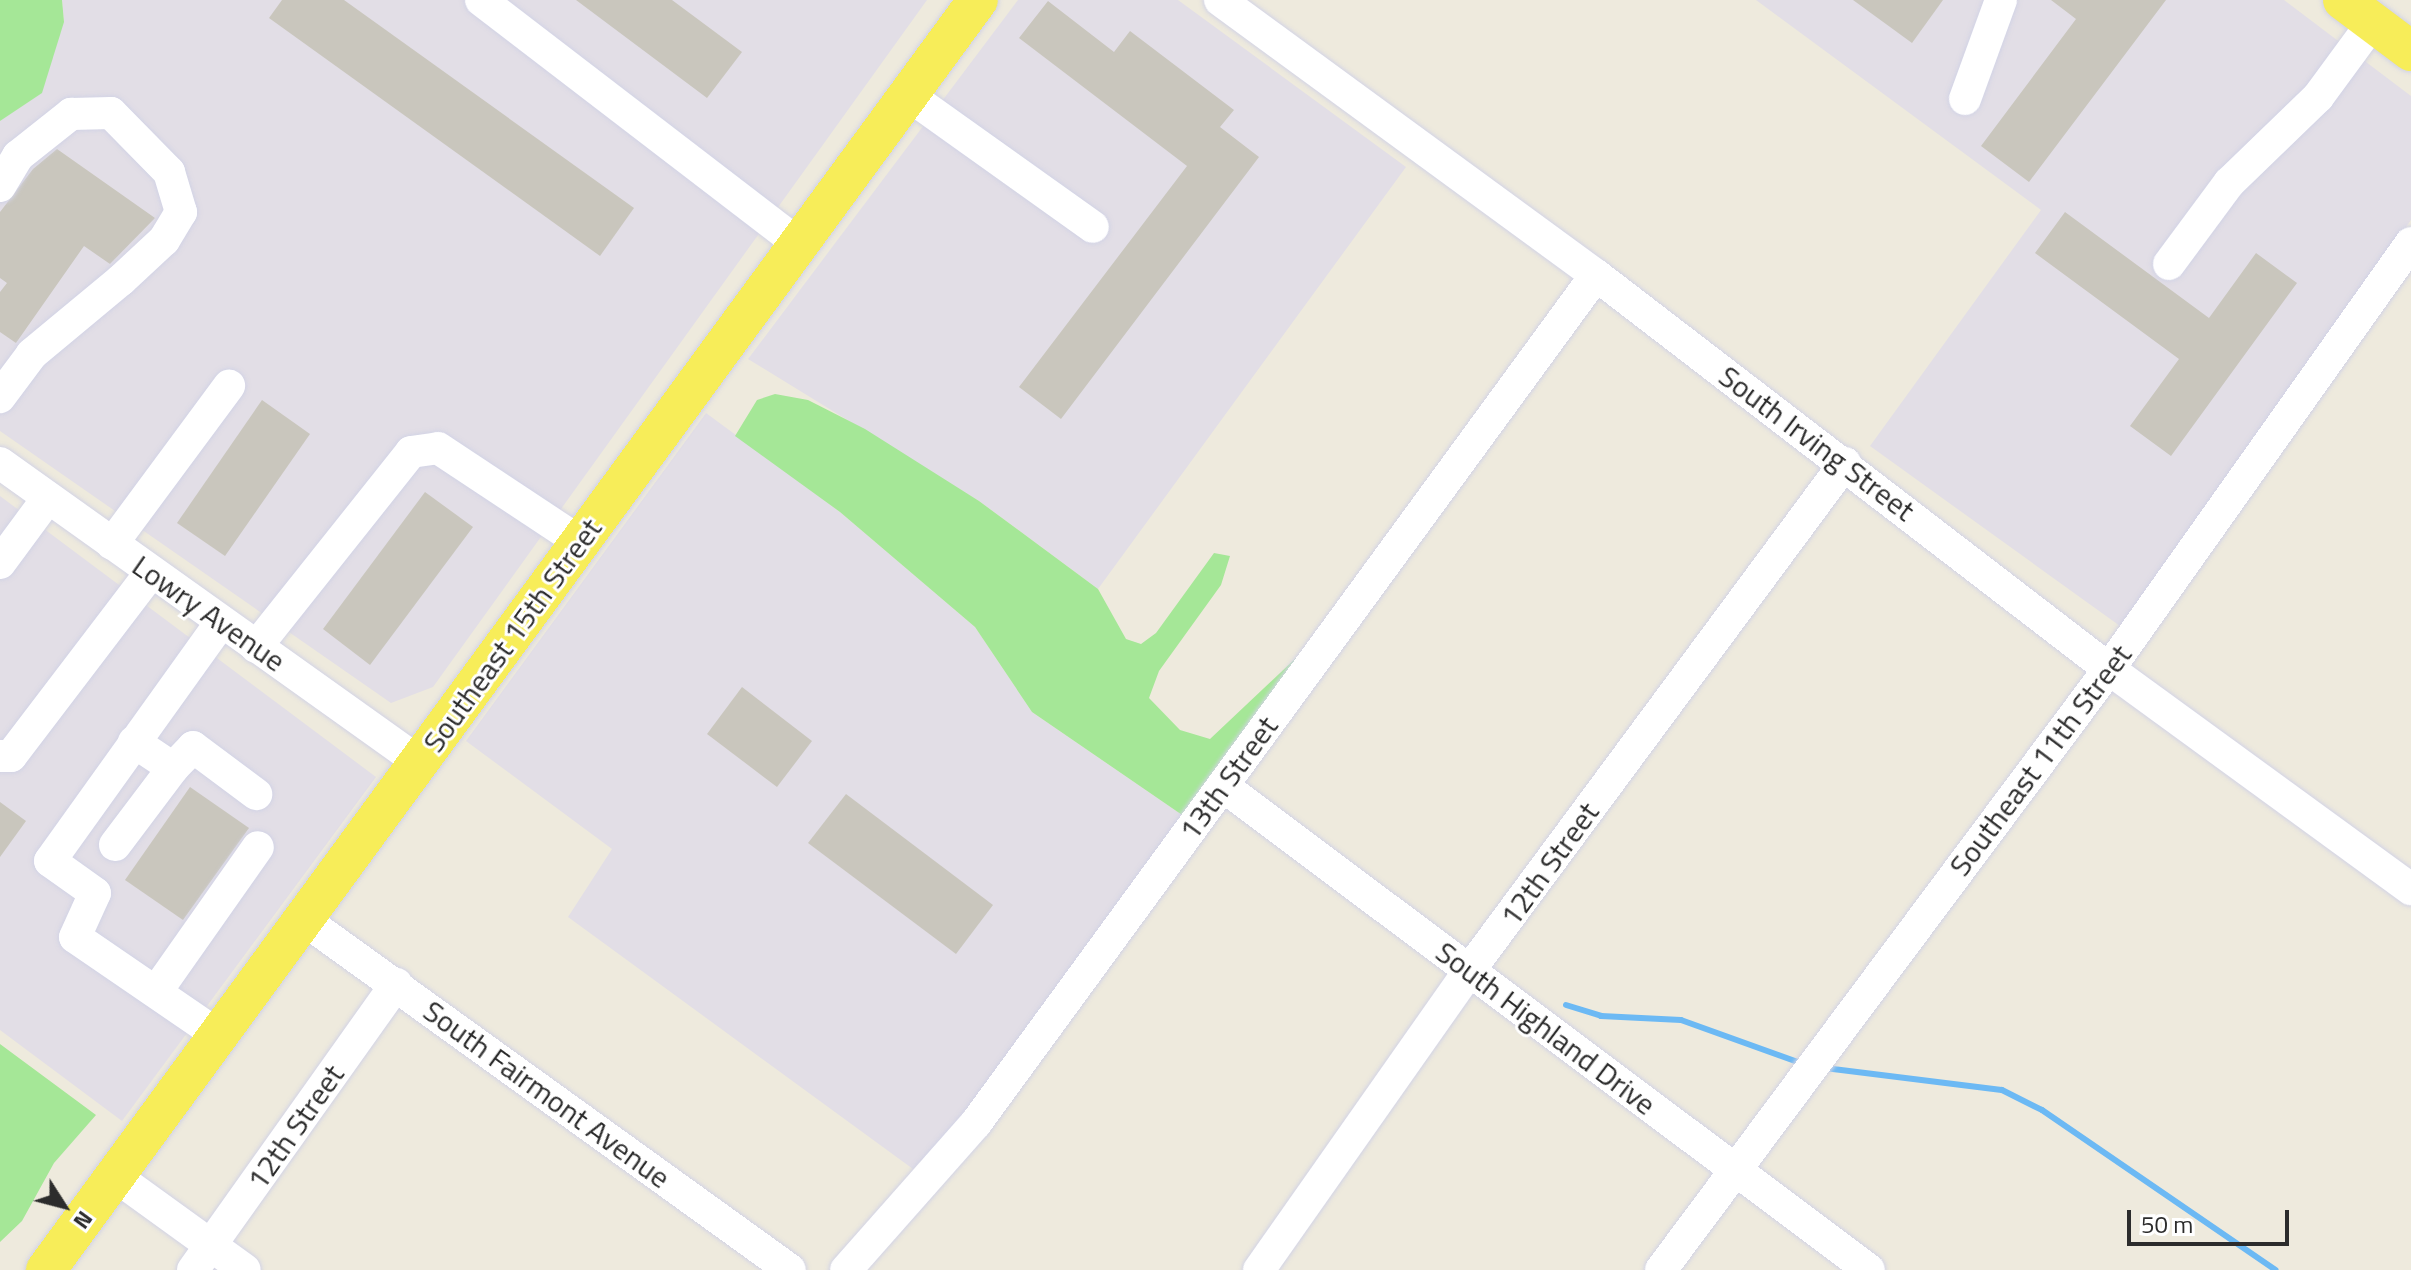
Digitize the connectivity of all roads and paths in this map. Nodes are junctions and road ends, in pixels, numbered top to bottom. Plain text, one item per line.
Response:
1 (481, 0) edge
2 (978, 0) edge
3 (1220, 0) edge
4 (2001, 0) edge
5 (2387, 27) edge
6 (908, 95) junction
7 (1965, 99) dead end
8 (0, 186) edge
9 (1093, 227) dead end
10 (2411, 243) edge
11 (799, 244) junction
12 (2169, 264) dead end
13 (1596, 275) junction
14 (229, 386) dead end
15 (0, 397) edge
16 (0, 463) edge
17 (1845, 463) junction
18 (48, 498) junction
19 (580, 542) junction
20 (112, 544) junction
21 (0, 563) edge
22 (151, 572) junction
23 (221, 622) junction
24 (256, 647) junction
25 (2109, 669) junction
26 (134, 742) junction
27 (0, 756) edge
28 (419, 762) junction
29 (173, 768) junction
30 (1223, 786) junction
31 (256, 794) dead end
32 (115, 845) dead end
33 (258, 847) dead end
34 (2411, 889) edge
35 (303, 919) junction
36 (1469, 971) junction
37 (396, 984) junction
38 (156, 992) junction
39 (218, 1035) junction
40 (1735, 1170) junction
41 (115, 1176) junction
42 (202, 1258) edge
43 (46, 1270) edge
44 (245, 1270) edge
45 (790, 1270) edge
46 (846, 1270) edge
47 (1259, 1270) edge
48 (1661, 1270) edge
49 (1869, 1270) edge

1 - 11 street
2 - 6 main road, Southeast 15th Street
3 - 13 street, South Irving Street
4 - 7 street
5 - 12 street
6 - 9 street
6 - 11 main road, Southeast 15th Street
8 - 15 street
10 - 25 street, Southeast 11th Street
11 - 19 main road, Southeast 15th Street
13 - 17 street, South Irving Street
13 - 30 street, 13th Street
14 - 20 street
16 - 18 street, Lowry Avenue
17 - 25 street, South Irving Street
17 - 36 street, 12th Street
18 - 20 street, Lowry Avenue
18 - 21 street
19 - 24 street
19 - 28 main road, Southeast 15th Street
20 - 22 street, Lowry Avenue
22 - 23 street, Lowry Avenue
22 - 27 street
23 - 24 street, Lowry Avenue
23 - 26 street
24 - 28 street, Lowry Avenue
25 - 34 street, South Irving Street
25 - 40 street, Southeast 11th Street
26 - 29 street
26 - 38 street
28 - 35 main road, Southeast 15th Street
29 - 31 street
29 - 32 street
30 - 36 street, South Highland Drive
30 - 46 street, 13th Street
33 - 38 street
35 - 37 street, South Fairmont Avenue
35 - 39 main road, Southeast 15th Street
36 - 40 street, South Highland Drive
36 - 47 street, 12th Street
37 - 42 street, 12th Street
37 - 45 street, South Fairmont Avenue
38 - 39 street
39 - 41 main road, Southeast 15th Street
40 - 48 street, Southeast 11th Street
40 - 49 street, South Highland Drive
41 - 42 street
41 - 43 main road, Southeast 15th Street
42 - 44 street

